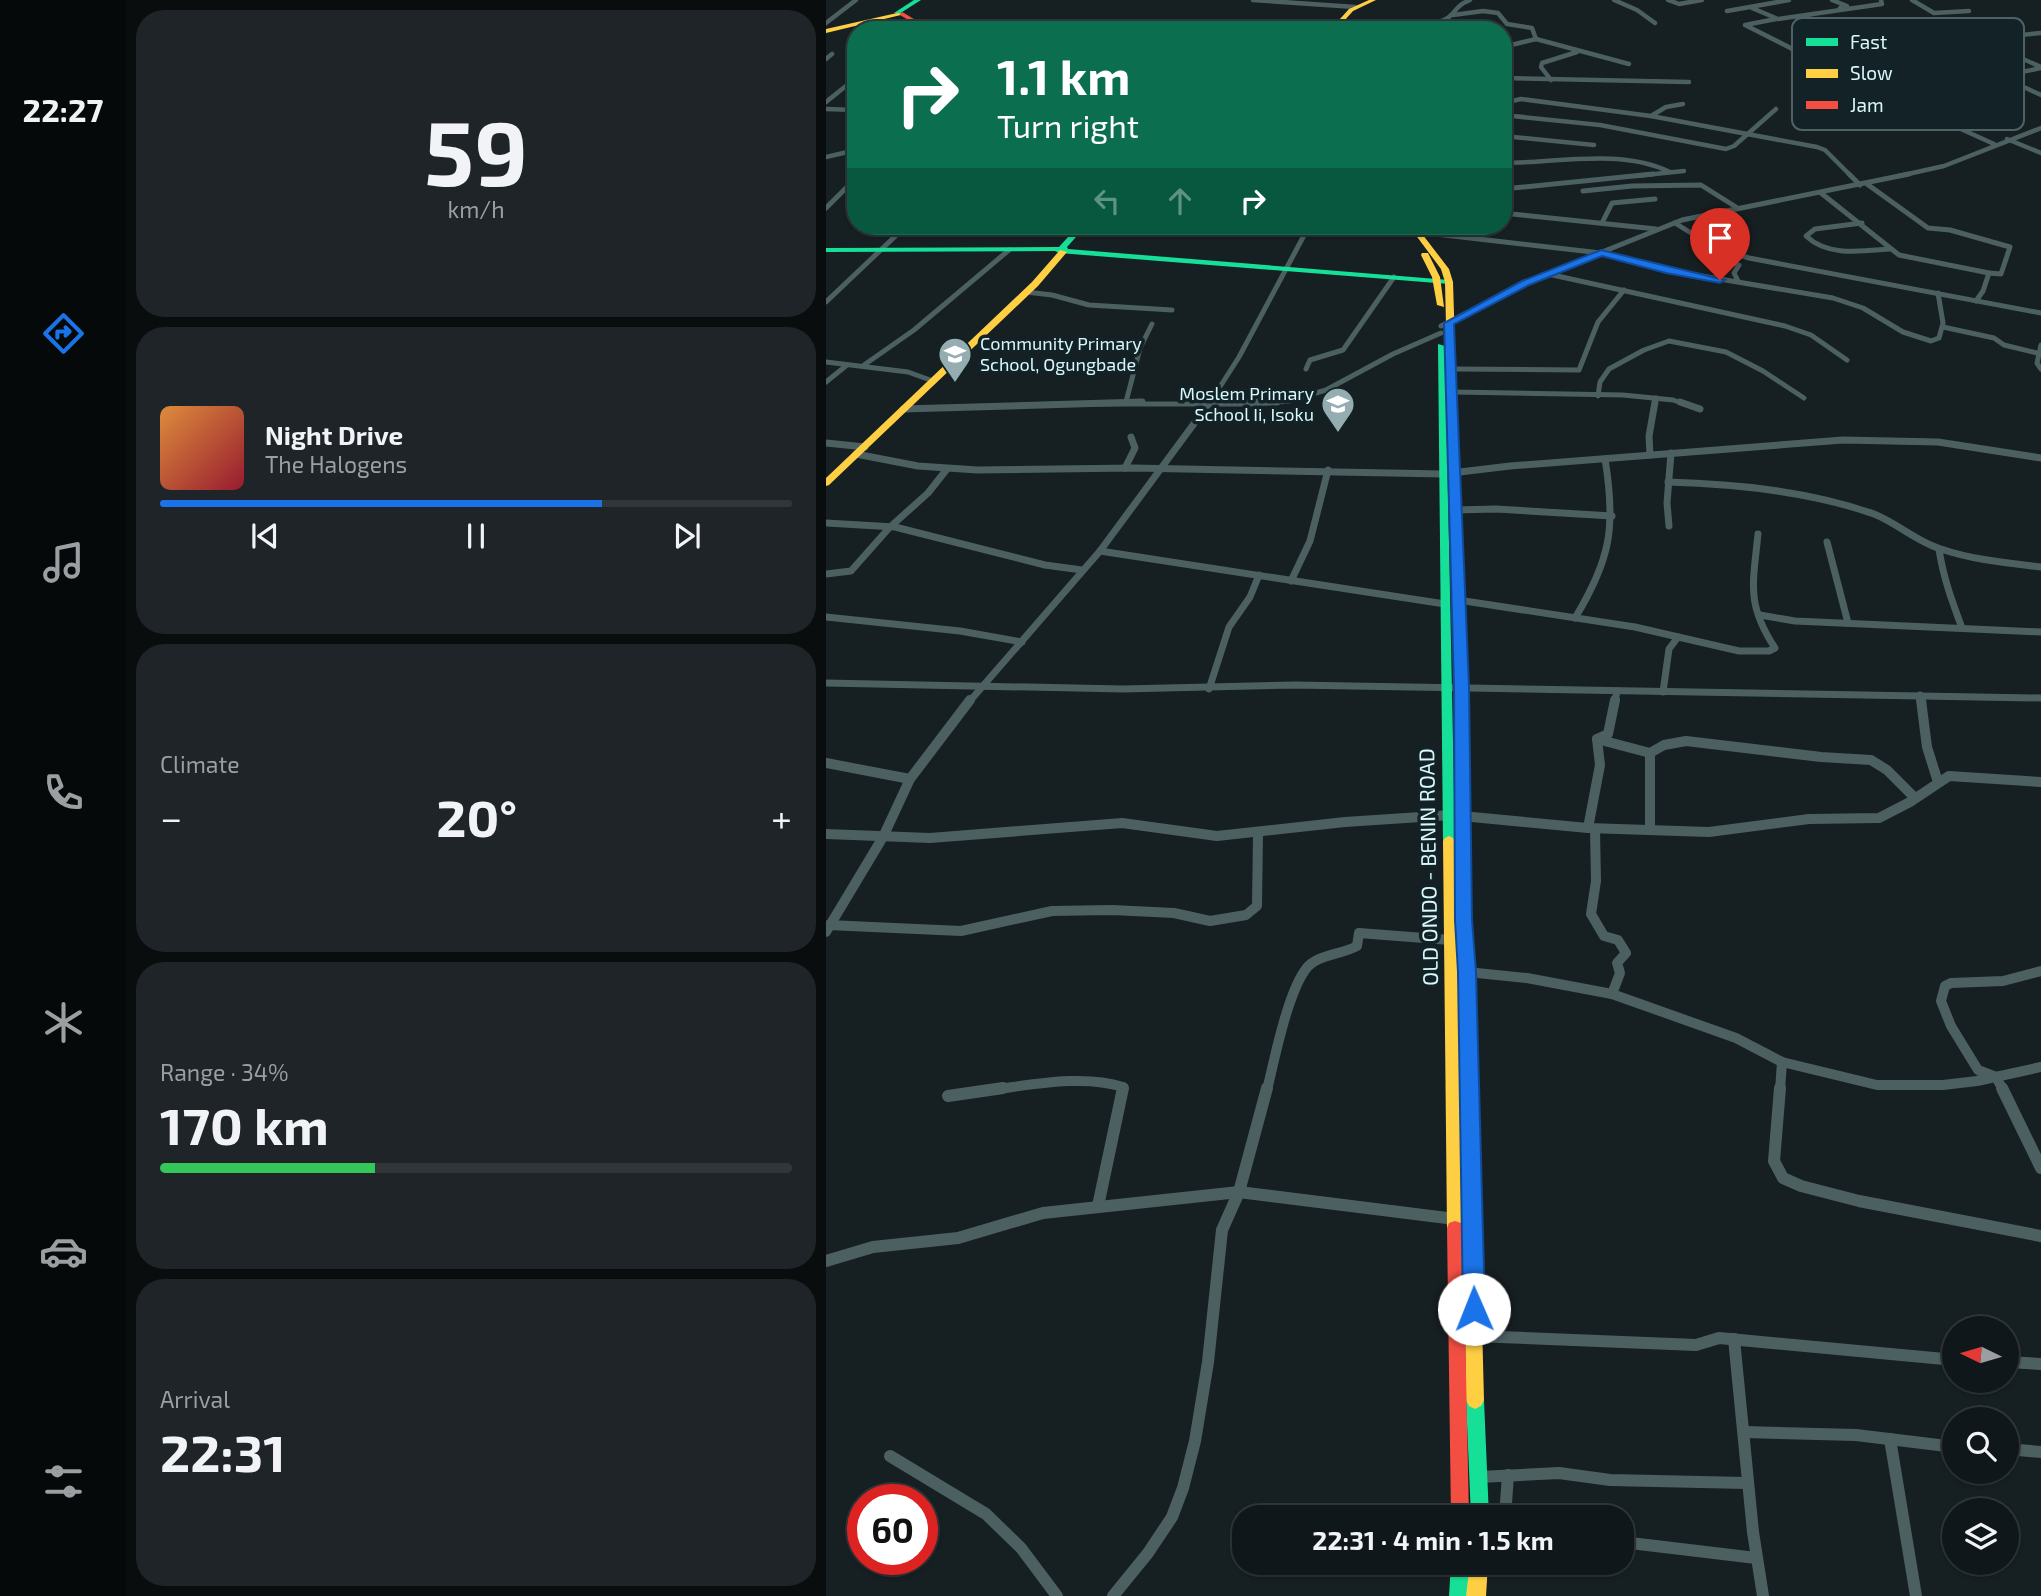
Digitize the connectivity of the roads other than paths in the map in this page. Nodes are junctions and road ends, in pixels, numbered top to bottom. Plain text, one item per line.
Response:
1 (856, 0) edge
2 (918, 0) edge
3 (1253, 0) edge
4 (1329, 0) edge
5 (1470, 0) edge
6 (1614, 0) edge
7 (1668, 0) edge
8 (1702, 0) edge
9 (1769, 0) edge
10 (1789, 0) edge
11 (1832, 0) edge
12 (1881, 0) edge
13 (1912, 0) edge
14 (1775, 3) junction
15 (1364, 4) edge
16 (1752, 8) junction
17 (1727, 10) dead end
18 (1835, 10) junction
19 (1969, 10) dead end
20 (898, 14) junction
21 (1453, 15) junction
22 (1804, 16) junction
23 (1808, 18) edge
24 (1776, 19) junction
25 (869, 21) edge
26 (908, 21) edge
27 (912, 21) edge
28 (1342, 21) edge
29 (1443, 21) edge
30 (1505, 21) edge
31 (826, 23) edge
32 (1656, 23) dead end
33 (1512, 25) edge
34 (847, 26) edge
35 (826, 31) edge
36 (1536, 39) junction
37 (1512, 45) edge
38 (1791, 50) edge
39 (1581, 51) junction
40 (832, 54) dead end
41 (826, 59) edge
42 (2024, 59) edge
43 (1629, 64) dead end
44 (2041, 67) edge
45 (2024, 72) edge
46 (1512, 78) edge
47 (1551, 80) junction
48 (1689, 82) dead end
49 (847, 85) edge
50 (2024, 87) edge
51 (2041, 95) edge
52 (1512, 100) edge
53 (826, 102) edge
54 (1683, 104) dead end
55 (1776, 109) dead end
56 (826, 110) edge
57 (847, 110) edge
58 (1512, 116) edge
59 (1651, 116) junction
60 (2041, 128) edge
61 (1964, 130) edge
62 (1749, 134) junction
63 (1512, 137) edge
64 (2007, 139) junction
65 (1994, 144) junction
66 (1594, 145) dead end
67 (826, 150) edge
68 (847, 152) edge
69 (2041, 153) edge
70 (829, 156) edge
71 (1512, 163) edge
72 (1684, 171) dead end
73 (1670, 172) junction
74 (1864, 185) junction
75 (847, 187) edge
76 (1512, 188) edge
77 (1583, 191) dead end
78 (1821, 193) junction
79 (1655, 199) dead end
80 (1736, 207) junction
81 (826, 208) edge
82 (1512, 213) edge
83 (1602, 223) junction
84 (1675, 223) junction
85 (1862, 223) junction
86 (1658, 230) junction
87 (897, 235) edge
88 (1075, 235) edge
89 (1304, 235) edge
90 (1411, 235) edge
91 (1418, 235) edge
92 (1462, 235) edge
93 (884, 249) junction
94 (1891, 249) junction
95 (826, 250) edge
96 (1009, 250) junction
97 (1063, 250) junction
98 (1601, 253) junction
99 (1728, 253) junction
100 (1287, 268) junction
101 (1989, 273) junction
102 (1548, 274) junction
103 (1389, 276) junction
104 (1443, 279) junction
105 (1738, 281) junction
106 (1028, 290) junction
107 (1624, 290) junction
108 (1938, 293) junction
109 (1976, 301) junction
110 (826, 302) edge
111 (1172, 310) dead end
112 (2041, 313) edge
113 (1152, 324) dead end
114 (1444, 327) junction
115 (1943, 327) junction
116 (2041, 345) edge
117 (2037, 353) junction
118 (1847, 360) dead end
119 (826, 362) edge
120 (847, 365) junction
121 (864, 365) junction
122 (1306, 369) dead end
123 (1451, 369) junction
124 (2041, 369) edge
125 (933, 381) junction
126 (826, 382) edge
127 (1452, 392) junction
128 (1598, 396) junction
129 (1804, 397) dead end
130 (1656, 398) junction
131 (1209, 401) junction
132 (1126, 402) junction
133 (903, 409) junction
134 (1700, 409) dead end
135 (1131, 437) dead end
136 (826, 443) edge
137 (861, 451) junction
138 (1671, 453) junction
139 (1650, 455) junction
140 (2041, 458) edge
141 (1605, 459) junction
142 (1125, 468) junction
143 (1161, 468) junction
144 (947, 469) junction
145 (1328, 470) junction
146 (1449, 473) junction
147 (1668, 482) junction
148 (826, 483) edge
149 (1455, 510) junction
150 (1612, 516) junction
151 (826, 523) edge
152 (1669, 526) dead end
153 (889, 528) junction
154 (1758, 534) dead end
155 (1827, 542) dead end
156 (1939, 549) junction
157 (1100, 551) junction
158 (2041, 567) edge
159 (1082, 570) junction
160 (826, 574) edge
161 (1259, 575) junction
162 (1291, 581) junction
163 (1458, 600) junction
164 (1445, 604) junction
165 (1760, 615) junction
166 (826, 617) edge
167 (1575, 618) junction
168 (1848, 623) junction
169 (1962, 628) junction
170 (2041, 632) edge
171 (1678, 637) junction
172 (1022, 642) junction
173 (826, 683) edge
174 (980, 687) junction
175 (1461, 687) junction
176 (1445, 688) junction
177 (1209, 689) junction
178 (1617, 691) junction
179 (1663, 692) junction
180 (1920, 695) junction
181 (2041, 698) edge
182 (1597, 739) junction
183 (1650, 752) junction
184 (826, 763) edge
185 (910, 779) junction
186 (1938, 782) junction
187 (2041, 782) edge
188 (1915, 798) junction
189 (1457, 815) junction
190 (1591, 828) junction
191 (1650, 830) junction
192 (826, 834) edge
193 (1258, 834) junction
194 (883, 836) junction
195 (827, 927) edge
196 (1450, 940) junction
197 (2041, 971) edge
198 (1467, 972) junction
199 (1612, 994) junction
200 (1782, 1062) junction
201 (2041, 1067) edge
202 (1996, 1077) junction
203 (948, 1096) dead end
204 (2041, 1168) edge
205 (1239, 1192) junction
206 (1454, 1200) junction
207 (1471, 1201) junction
208 (1098, 1206) junction
209 (1455, 1219) junction
210 (2041, 1236) edge
211 (826, 1261) edge
212 (1474, 1336) junction
213 (1734, 1339) junction
214 (1942, 1359) edge
215 (2020, 1363) edge
216 (2041, 1364) edge
217 (1744, 1432) junction
218 (1891, 1438) junction
219 (1942, 1445) edge
220 (2019, 1451) edge
221 (2041, 1452) edge
222 (890, 1456) dead end
223 (1508, 1475) junction
224 (1477, 1477) junction
225 (1746, 1483) junction
226 (1460, 1505) edge
227 (1479, 1505) edge
228 (1506, 1505) edge
229 (1634, 1543) edge
230 (1756, 1558) junction
231 (1460, 1575) edge
232 (1478, 1575) edge
233 (1057, 1596) edge
234 (1113, 1596) edge
235 (1459, 1596) edge
236 (1476, 1596) edge
237 (1763, 1596) edge
238 (1916, 1596) edge

1 - 31 street
2 - 20 main road
3 - 15 street
4 - 15 street
5 - 21 street
6 - 32 street
7 - 8 street
9 - 14 street
10 - 14 street
11 - 18 street
12 - 18 street
13 - 19 street
14 - 16 street
15 - 28 main road
16 - 17 street
16 - 24 street
18 - 22 street
20 - 25 main road
20 - 26 main road
20 - 27 main road
21 - 29 street
21 - 30 street
22 - 23 street
22 - 24 street
24 - 38 street
33 - 36 street
34 - 35 main road
36 - 37 street
36 - 39 street
39 - 43 street
39 - 47 street
40 - 41 street
42 - 44 street
44 - 45 street
46 - 47 street
47 - 48 street
49 - 53 street
50 - 51 street
52 - 59 street
54 - 59 street
55 - 62 street
56 - 57 street
58 - 62 street
59 - 62 street
60 - 64 street
61 - 65 street
62 - 74 street
63 - 66 street
64 - 65 street
64 - 69 street
65 - 74 street
67 - 70 street
68 - 70 street
71 - 73 street
72 - 73 street
73 - 76 street
74 - 78 street
74 - 101 street
75 - 81 street
77 - 80 street
78 - 80 street
78 - 85 street
79 - 83 street
80 - 84 street
82 - 83 street
83 - 86 street
84 - 86 street
84 - 99 street
85 - 94 street
85 - 94 street
86 - 98 street
87 - 93 street
88 - 97 main road
89 - 100 street
90 - 104 main road, OLD ONDO - BENIN ROAD
91 - 104 main road, OLD ONDO - BENIN ROAD
92 - 98 street
93 - 95 main road
93 - 96 main road
93 - 110 street
94 - 101 street
96 - 97 main road
96 - 121 street
97 - 100 main road
97 - 106 main road
98 - 102 street
98 - 105 street
99 - 105 street
99 - 108 street
100 - 103 main road
100 - 131 street
101 - 109 street
102 - 107 street
102 - 114 street
103 - 104 main road
103 - 122 street
104 - 114 main road, OLD ONDO - BENIN ROAD
105 - 115 street
106 - 111 street
106 - 125 main road
107 - 118 street
107 - 123 street
108 - 109 street
108 - 115 street
109 - 112 street
113 - 132 street
114 - 123 main road, OLD ONDO - BENIN ROAD
114 - 131 street
114 - 146 main road, OLD ONDO - BENIN ROAD
115 - 117 street
116 - 117 street
117 - 124 street
119 - 120 street
120 - 121 street
120 - 126 street
121 - 125 street
123 - 127 main road, OLD ONDO - BENIN ROAD
125 - 133 main road
127 - 128 street
127 - 146 main road, OLD ONDO - BENIN ROAD
128 - 129 street
128 - 130 street
130 - 134 street
130 - 139 street
131 - 132 street
131 - 143 street
132 - 133 street
133 - 137 main road
135 - 142 street
136 - 137 street
137 - 144 street
137 - 148 main road
138 - 139 street
138 - 140 street
138 - 147 street
139 - 141 street
141 - 146 street
141 - 150 street
142 - 143 street
142 - 144 street
143 - 145 street
143 - 157 street
144 - 153 street
145 - 146 street
145 - 162 street
146 - 149 main road, OLD ONDO - BENIN ROAD
146 - 164 main road, OLD ONDO - BENIN ROAD
147 - 152 street
147 - 156 street
149 - 150 street
149 - 163 main road, OLD ONDO - BENIN ROAD
150 - 167 street
151 - 153 street
153 - 159 street
153 - 160 street
154 - 165 street
155 - 168 street
156 - 158 street
156 - 169 street
157 - 159 street
157 - 161 street
159 - 172 street
161 - 162 street
161 - 177 street
162 - 164 street
163 - 167 street
163 - 175 main road, OLD ONDO - BENIN ROAD
164 - 176 main road, OLD ONDO - BENIN ROAD
165 - 168 street
165 - 171 street
166 - 172 street
167 - 171 street
168 - 169 street
169 - 170 street
171 - 179 street
172 - 174 street
173 - 174 street
174 - 177 street
174 - 185 street
175 - 176 street
175 - 178 street
175 - 189 main road, OLD ONDO - BENIN ROAD
176 - 177 street
176 - 189 main road, OLD ONDO - BENIN ROAD
178 - 179 street
178 - 182 street
179 - 180 street
180 - 181 street
180 - 186 street
182 - 183 street
182 - 190 street
183 - 188 street
183 - 191 street
184 - 185 street
185 - 194 street
186 - 187 street
186 - 188 street
188 - 191 street
189 - 190 street
189 - 193 street
189 - 196 main road, OLD ONDO - BENIN ROAD
189 - 198 main road, OLD ONDO - BENIN ROAD
190 - 191 street
190 - 199 street
192 - 194 street
193 - 194 street
193 - 195 street
194 - 195 street
196 - 205 street
196 - 206 main road, OLD ONDO - BENIN ROAD
197 - 202 street
198 - 199 street
198 - 207 main road, OLD ONDO - BENIN ROAD
199 - 200 street
200 - 202 street
200 - 210 street
201 - 202 street
202 - 204 street
203 - 208 street
205 - 208 street
205 - 209 street
205 - 234 street
206 - 207 main road
206 - 209 main road, OLD ONDO - BENIN ROAD
207 - 212 main road, OLD ONDO - BENIN ROAD
208 - 211 street
209 - 226 main road, OLD ONDO - BENIN ROAD
212 - 213 street
212 - 224 main road, OLD ONDO - BENIN ROAD
213 - 214 street
213 - 217 street
215 - 216 street
217 - 218 street
217 - 225 street
218 - 219 street
218 - 238 street
220 - 221 street
222 - 233 street
223 - 224 street
223 - 225 street
223 - 228 street
224 - 227 main road, OLD ONDO - BENIN ROAD
225 - 230 street
229 - 230 street
230 - 237 street
231 - 235 main road
232 - 236 main road

